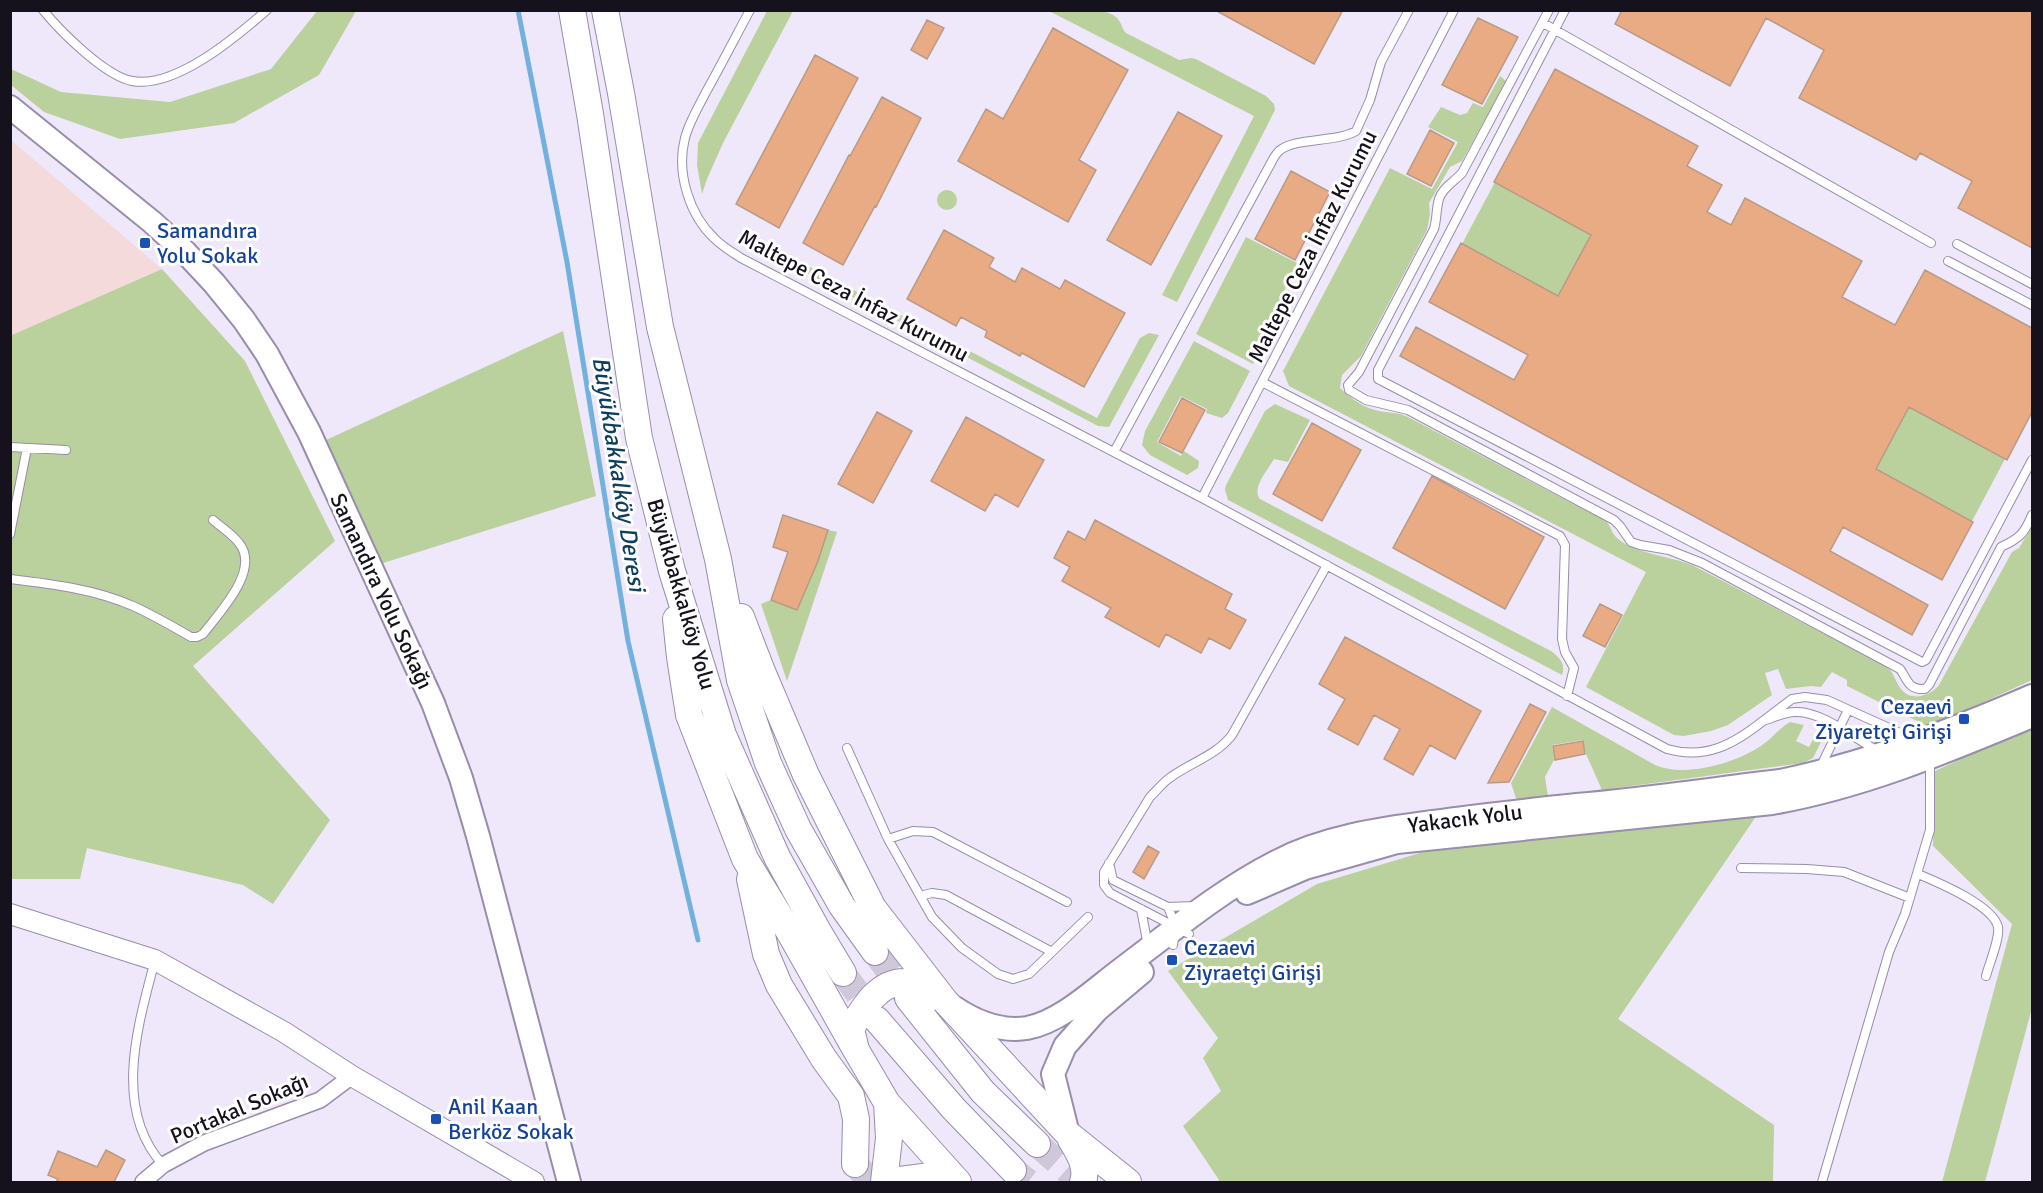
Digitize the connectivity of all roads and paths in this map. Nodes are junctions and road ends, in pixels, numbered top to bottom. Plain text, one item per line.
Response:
1 (43, 10) edge
2 (267, 10) edge
3 (572, 10) edge
4 (605, 10) edge
5 (750, 10) edge
6 (1409, 10) edge
7 (1454, 10) edge
8 (1549, 10) edge
9 (1565, 10) edge
10 (1543, 22) junction
11 (1555, 30) junction
12 (10, 107) edge
13 (1932, 243) dead end
14 (1957, 244) dead end
15 (1948, 261) dead end
16 (2032, 284) edge
17 (2032, 305) edge
18 (1262, 382) junction
19 (10, 447) edge
20 (27, 448) junction
21 (66, 450) dead end
22 (1114, 452) junction
23 (2032, 460) edge
24 (1202, 498) junction
25 (2032, 515) edge
26 (213, 520) dead end
27 (10, 534) edge
28 (718, 559) junction
29 (1327, 565) junction
30 (672, 571) junction
31 (10, 579) edge
32 (1567, 696) junction
33 (2032, 696) edge
34 (1848, 710) junction
35 (2032, 716) edge
36 (1763, 721) junction
37 (1839, 728) junction
38 (847, 748) dead end
39 (1883, 755) junction
40 (1919, 755) junction
41 (1817, 774) junction
42 (888, 839) junction
43 (745, 859) junction
44 (1109, 863) junction
45 (1741, 868) dead end
46 (1918, 874) junction
47 (920, 896) junction
48 (1910, 898) junction
49 (1066, 902) dead end
50 (1141, 909) junction
51 (10, 914) edge
52 (1088, 917) dead end
53 (1177, 929) junction
54 (1148, 949) junction
55 (875, 952) tunnel mouth
56 (1052, 952) junction
57 (155, 960) junction
58 (843, 973) tunnel mouth
59 (1986, 976) dead end
60 (908, 998) tunnel mouth
61 (945, 1001) junction
62 (877, 1020) tunnel mouth
63 (856, 1050) junction
64 (352, 1076) junction
65 (887, 1103) junction
66 (1068, 1134) junction
67 (1037, 1144) tunnel mouth
68 (855, 1164) tunnel mouth
69 (163, 1165) junction
70 (1013, 1170) tunnel mouth
71 (956, 1181) edge
72 (143, 1182) edge
73 (534, 1182) edge
74 (569, 1182) edge
75 (883, 1182) edge
76 (1083, 1182) edge
77 (1128, 1182) edge
78 (1822, 1182) edge

1 - 2 lane
3 - 30 highway, Büyükbakkalköy Yolu
4 - 28 highway, Büyükbakkalköy Yolu
5 - 22 lane, Maltepe Ceza İnfaz Kurumu
6 - 22 lane
7 - 18 lane, Maltepe Ceza İnfaz Kurumu
8 - 10 lane
9 - 11 lane
10 - 11 lane
10 - 25 lane
11 - 13 lane
11 - 23 lane
12 - 74 main road, Samandıra Yolu Sokağı
14 - 16 lane
15 - 17 lane
18 - 24 lane, Maltepe Ceza İnfaz Kurumu
18 - 32 lane
19 - 20 lane
20 - 21 lane
20 - 27 lane
22 - 24 lane, Maltepe Ceza İnfaz Kurumu
24 - 29 lane, Maltepe Ceza İnfaz Kurumu
26 - 31 lane
28 - 55 highway, Büyükbakkalköy Yolu
28 - 61 highway
29 - 32 lane, Maltepe Ceza İnfaz Kurumu
29 - 44 lane
30 - 43 highway
30 - 58 highway, Büyükbakkalköy Yolu
32 - 36 lane, Maltepe Ceza İnfaz Kurumu
33 - 40 main road, Yakacık Yolu
34 - 36 lane, Maltepe Ceza İnfaz Kurumu
34 - 37 lane
34 - 40 lane, Maltepe Ceza İnfaz Kurumu
35 - 40 main road, Yakacık Yolu
36 - 37 lane, Maltepe Ceza İnfaz Kurumu
37 - 39 lane, Maltepe Ceza İnfaz Kurumu
37 - 41 lane
38 - 42 lane
39 - 40 main road, Yakacık Yolu
39 - 41 main road, Yakacık Yolu
40 - 46 lane
40 - 53 main road, Yakacık Yolu
41 - 53 main road, Yakacık Yolu
42 - 47 lane
42 - 49 lane
43 - 63 highway
43 - 68 highway
44 - 50 lane
44 - 53 lane
45 - 48 lane
46 - 48 lane
46 - 59 lane
47 - 56 lane
47 - 56 lane
48 - 78 lane
50 - 53 lane
50 - 54 lane
51 - 57 street
52 - 56 lane
53 - 54 main road, Yakacık Yolu
53 - 66 main road, Yakacık Yolu
54 - 61 main road, Yakacık Yolu
57 - 64 street
57 - 69 lane
60 - 67 highway
61 - 63 highway
61 - 66 highway
62 - 70 highway
63 - 65 highway
64 - 69 street, Portakal Sokağı
64 - 73 street
65 - 71 highway
65 - 75 highway
66 - 76 highway
66 - 77 highway
69 - 72 street, Portakal Sokağı
71 - 75 highway

